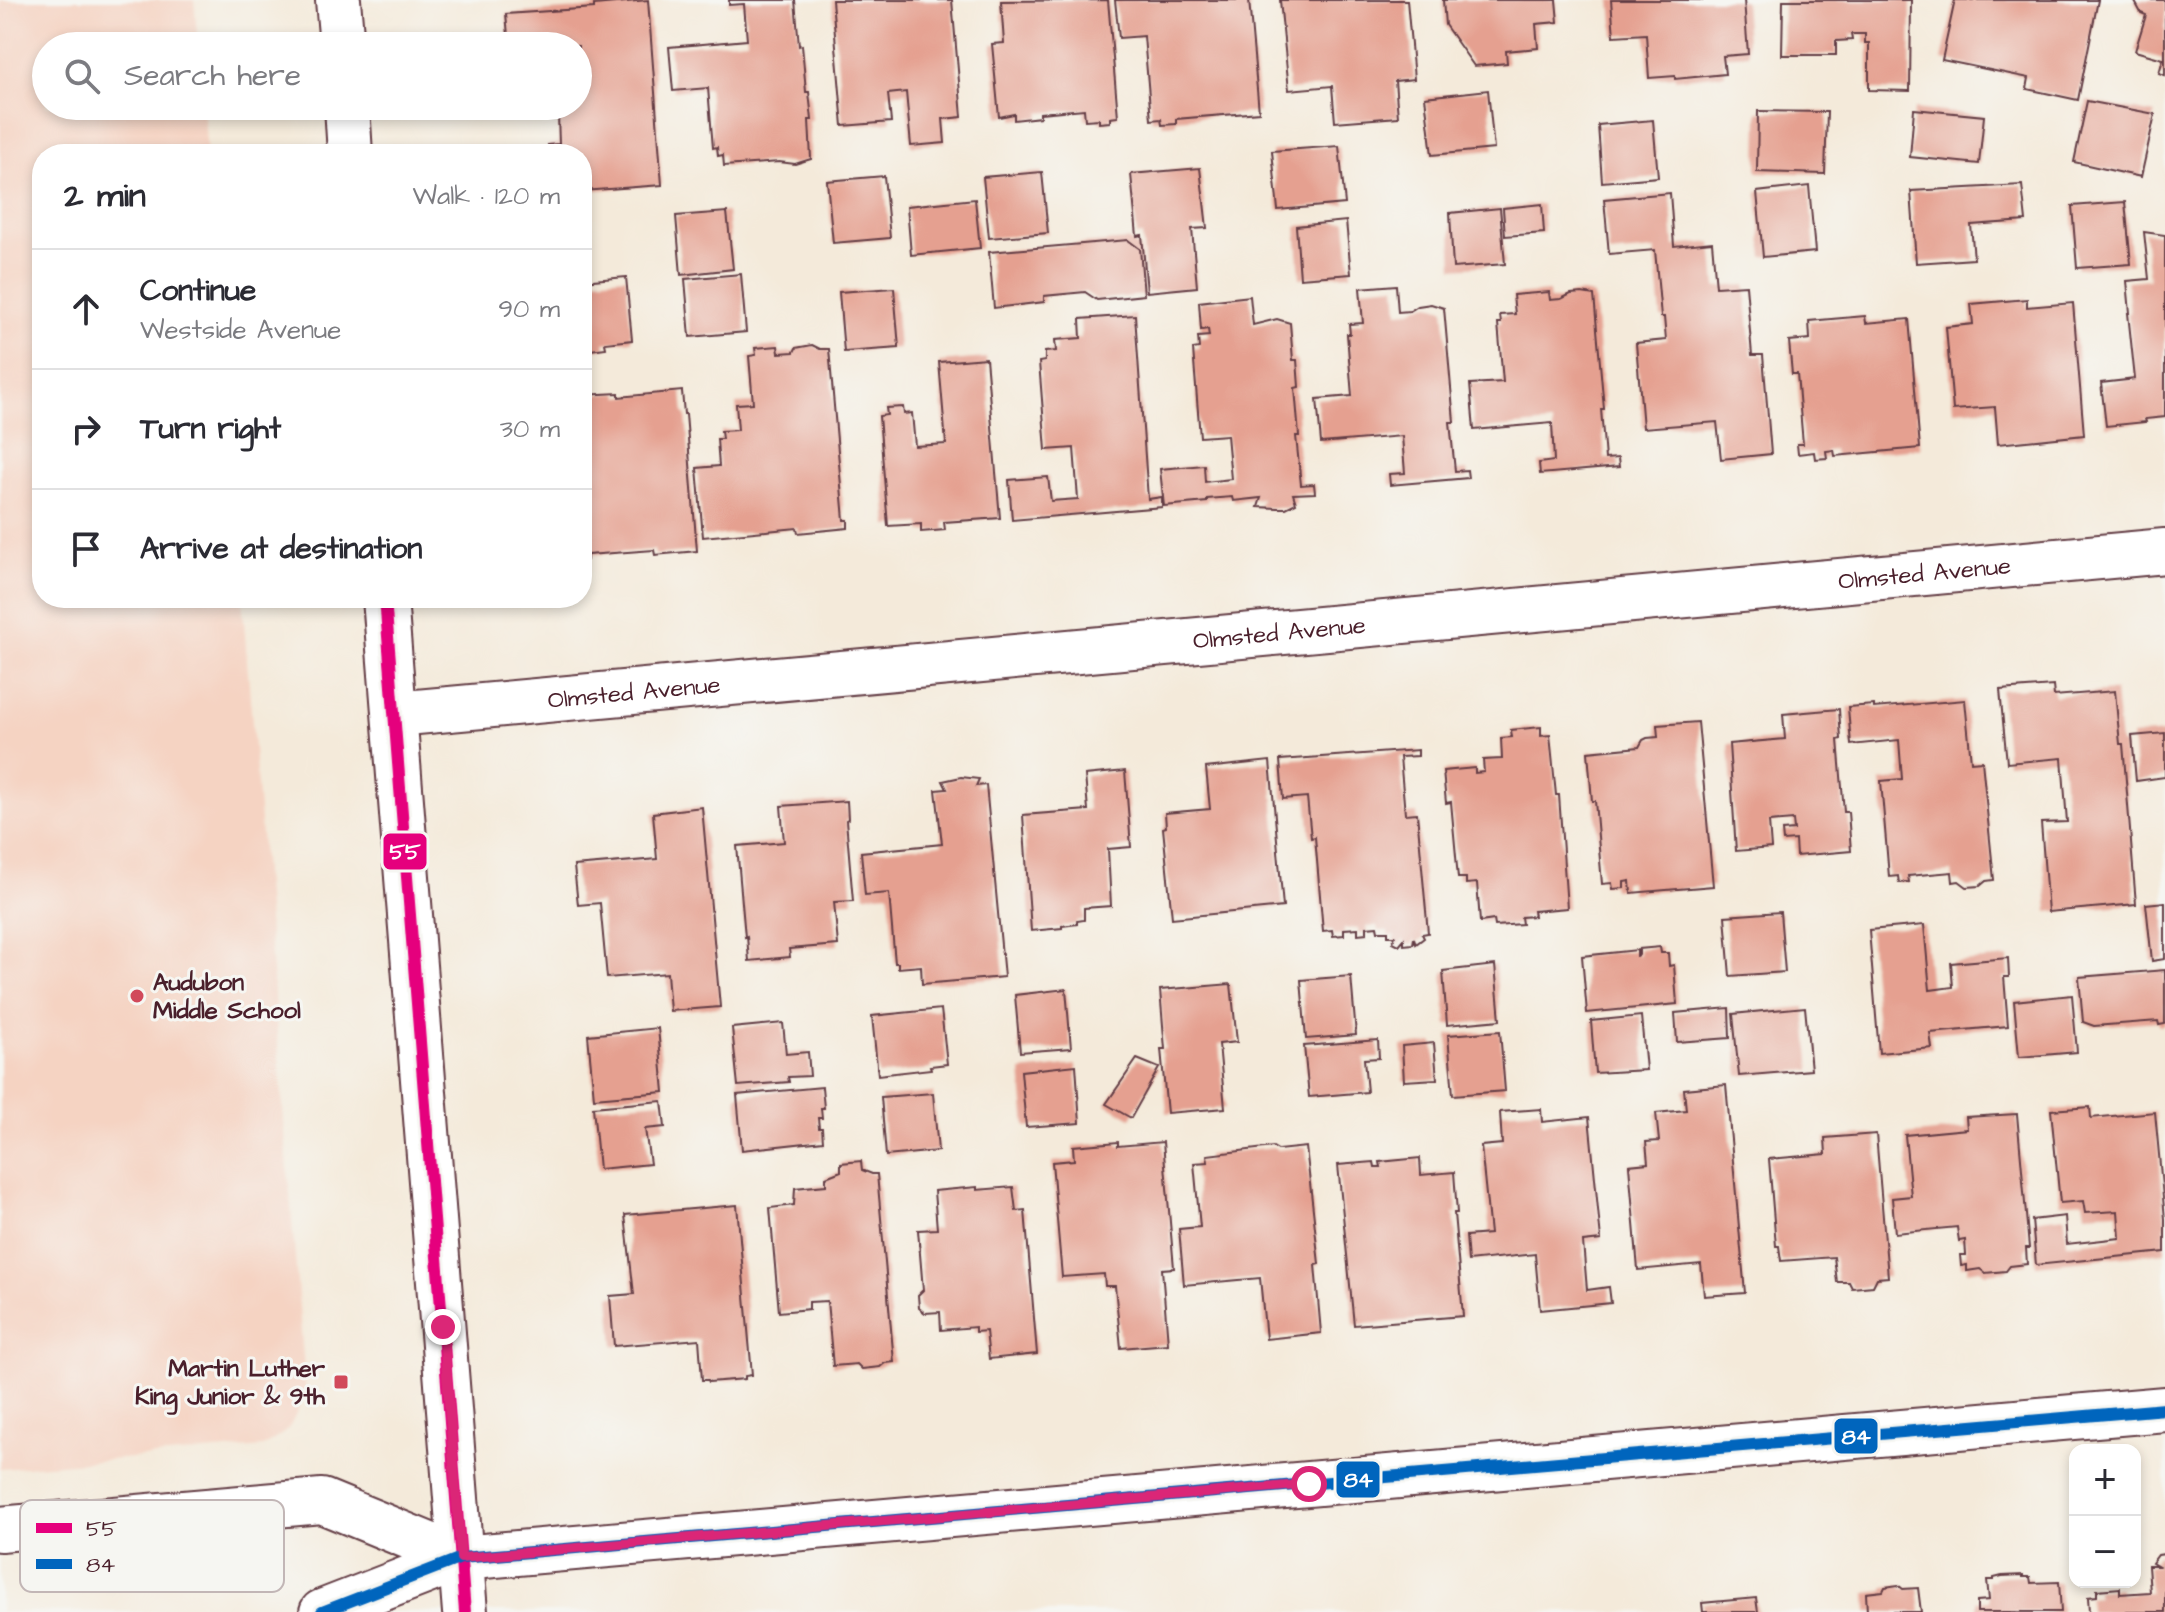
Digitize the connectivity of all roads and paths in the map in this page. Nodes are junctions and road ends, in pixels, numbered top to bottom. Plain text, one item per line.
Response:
1 (338, 0) edge
2 (341, 32) edge
3 (348, 120) edge
4 (349, 144) edge
5 (2165, 551) edge
6 (386, 608) edge
7 (395, 714) junction
8 (2165, 1409) edge
9 (284, 1504) edge
10 (20, 1527) edge
11 (0, 1529) edge
12 (461, 1558) junction
13 (322, 1612) edge
14 (465, 1612) edge

1 - 2 street
3 - 4 street
5 - 7 street, Olmsted Avenue
6 - 7 street
7 - 12 street
8 - 12 street
9 - 12 street
10 - 11 street
12 - 13 street
12 - 14 street

